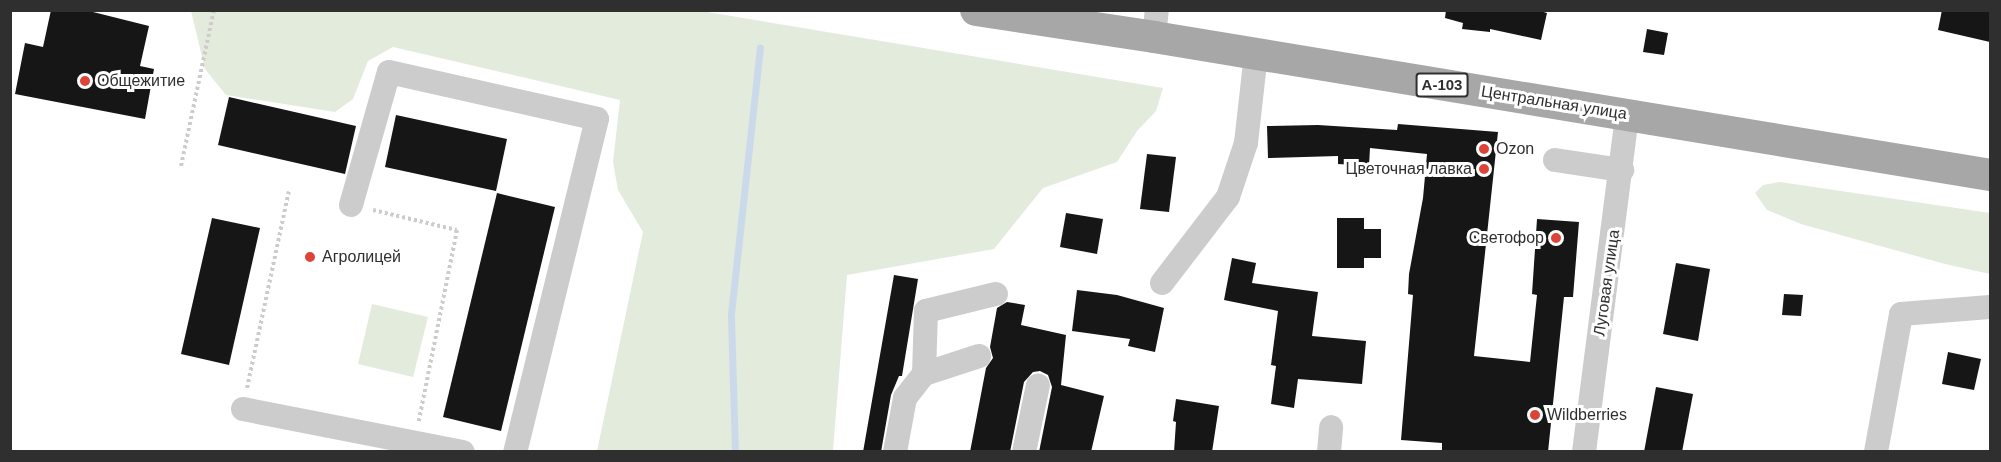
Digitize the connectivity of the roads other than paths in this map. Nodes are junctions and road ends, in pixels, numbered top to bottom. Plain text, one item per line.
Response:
1 (976, 10) edge
2 (1156, 24) edge
3 (1256, 54) junction
4 (1627, 115) junction
5 (1555, 160) dead end
6 (1622, 170) junction
7 (1990, 175) edge
8 (351, 205) road end
9 (1161, 283) dead end
10 (996, 294) dead end
11 (1990, 307) edge
12 (979, 356) dead end
13 (924, 374) junction
14 (1038, 385) dead end
15 (243, 409) road end
16 (1331, 428) dead end
17 (463, 452) edge
18 (515, 452) edge
19 (895, 452) edge
20 (1024, 452) edge
21 (1329, 452) edge
22 (1584, 452) edge
23 (1876, 452) edge

1 - 2 main road, Центральная улица / А-103
2 - 3 main road, Центральная улица / А-103
3 - 4 main road, Центральная улица / А-103
3 - 9 street
4 - 6 street, Луговая улица
4 - 7 main road, Центральная улица / А-103
5 - 6 street
6 - 22 street, Луговая улица
8 - 18 street
10 - 13 street
11 - 23 street
12 - 13 street
13 - 19 street
14 - 20 street
15 - 17 street
16 - 21 street

